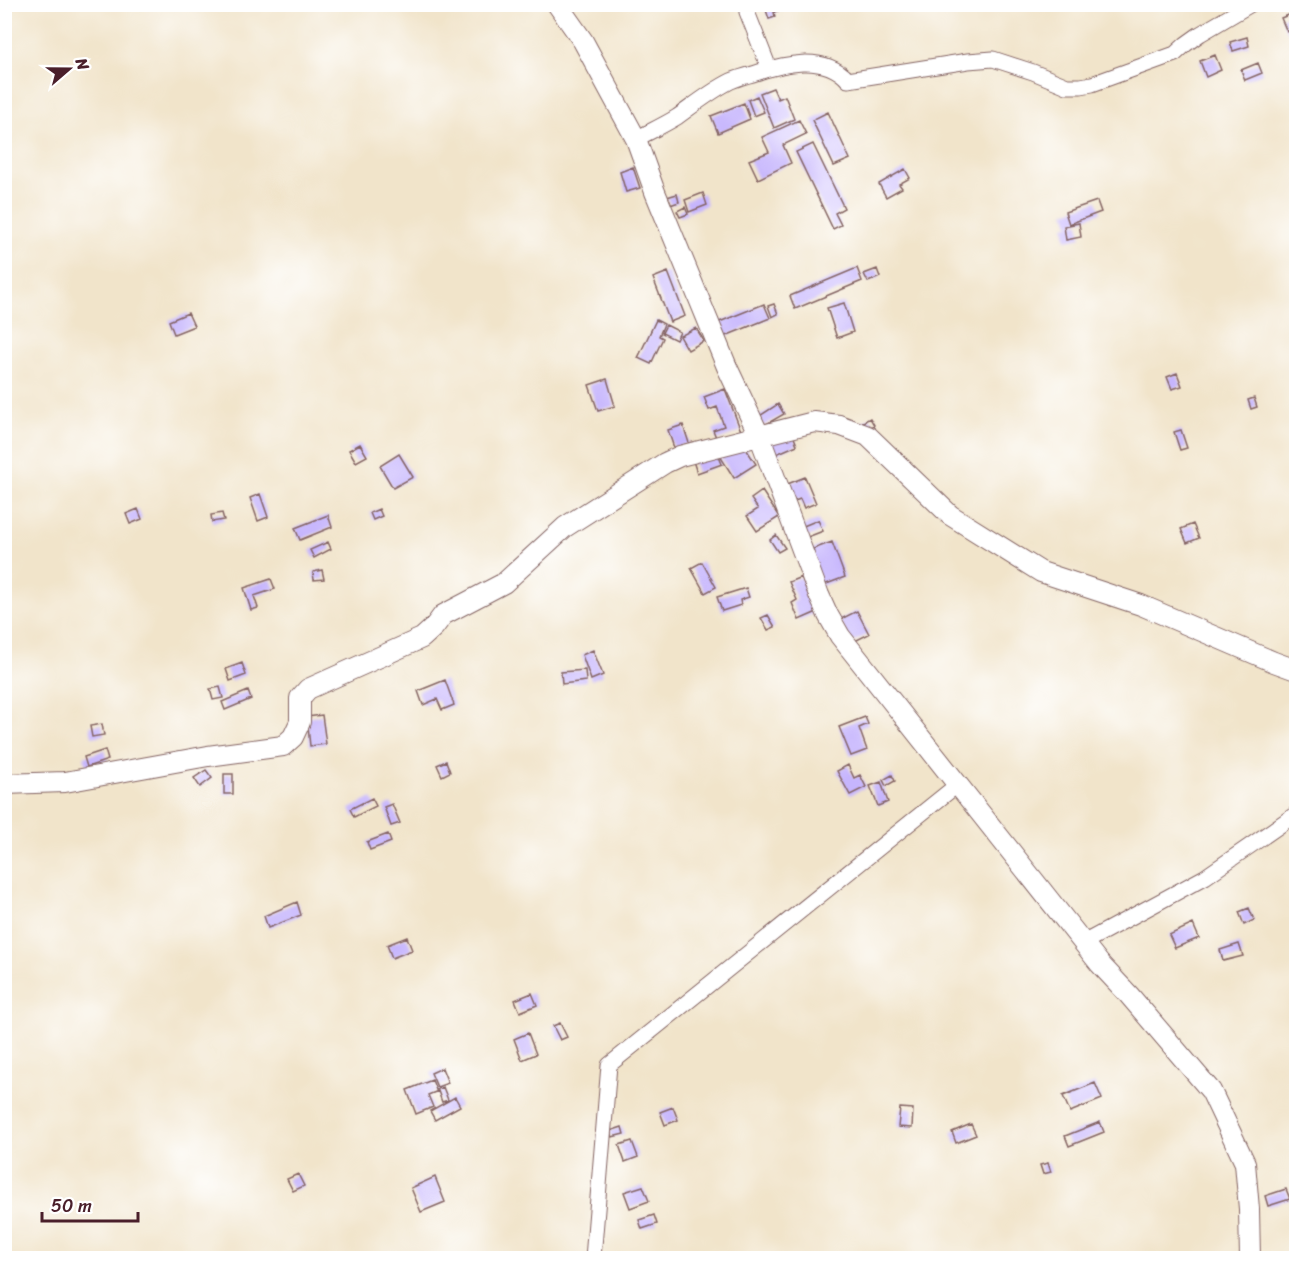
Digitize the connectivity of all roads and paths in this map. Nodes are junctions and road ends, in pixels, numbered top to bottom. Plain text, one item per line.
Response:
1 (558, 4) edge
2 (1251, 4) edge
3 (747, 12) dead end
4 (768, 68) junction
5 (636, 139) junction
6 (759, 435) junction
7 (1296, 670) edge
8 (4, 784) edge
9 (957, 785) junction
10 (1296, 814) edge
11 (1083, 943) junction
12 (593, 1258) edge
13 (1250, 1258) edge

1 - 5 street
2 - 4 street
3 - 4 street
4 - 5 street
5 - 6 street
6 - 7 street
6 - 8 street
6 - 9 street
9 - 11 street
9 - 12 street
10 - 11 street
11 - 13 street

